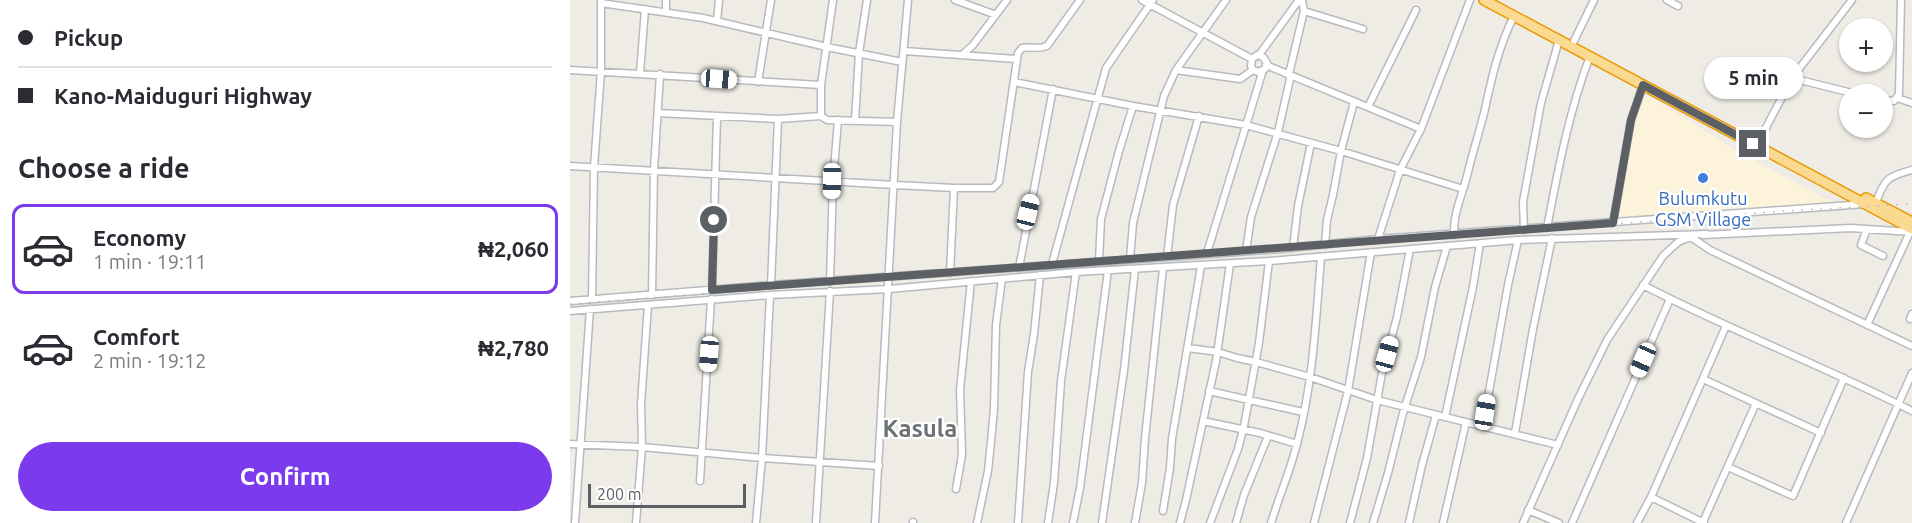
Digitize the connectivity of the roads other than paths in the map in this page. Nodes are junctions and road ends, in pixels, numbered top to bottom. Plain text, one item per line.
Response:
1 (666, 0) edge
2 (719, 0) edge
3 (771, 0) edge
4 (833, 0) edge
5 (867, 0) edge
6 (909, 0) edge
7 (955, 0) edge
8 (1006, 0) edge
9 (1080, 0) edge
10 (1142, 0) edge
11 (1226, 0) edge
12 (1300, 0) edge
13 (1470, 0) edge
14 (1484, 0) edge
15 (1594, 0) edge
16 (1667, 0) edge
17 (1852, 0) edge
18 (1901, 0) edge
19 (601, 2) edge
20 (1152, 2) edge
21 (1497, 3) edge
22 (1678, 6) dead end
23 (645, 9) junction
24 (1416, 10) dead end
25 (666, 11) junction
26 (1304, 11) junction
27 (996, 15) junction
28 (1514, 16) junction
29 (717, 21) junction
30 (1363, 29) dead end
31 (765, 32) junction
32 (1202, 33) junction
33 (1559, 40) junction
34 (1573, 43) junction
35 (827, 47) junction
36 (903, 51) junction
37 (859, 53) junction
38 (963, 54) junction
39 (1259, 55) junction
40 (1590, 56) junction
41 (1016, 59) junction
42 (1251, 59) junction
43 (902, 62) junction
44 (1265, 68) junction
45 (570, 70) edge
46 (1176, 70) junction
47 (1253, 70) junction
48 (601, 71) junction
49 (640, 73) junction
50 (660, 74) junction
51 (1289, 74) junction
52 (1792, 78) junction
53 (758, 82) junction
54 (1014, 82) junction
55 (821, 85) junction
56 (1643, 85) junction
57 (1053, 89) junction
58 (1839, 91) edge
59 (1097, 98) junction
60 (1897, 98) junction
61 (1893, 100) edge
62 (1354, 102) junction
63 (1912, 103) edge
64 (1133, 106) junction
65 (1368, 107) junction
66 (1161, 111) junction
67 (658, 113) junction
68 (821, 116) junction
69 (1199, 116) junction
70 (717, 117) junction
71 (778, 119) junction
72 (838, 120) junction
73 (855, 121) junction
74 (897, 122) junction
75 (1246, 125) junction
76 (1421, 129) junction
77 (1278, 132) junction
78 (1759, 141) junction
79 (1311, 143) junction
80 (1341, 151) junction
81 (570, 166) edge
82 (594, 167) junction
83 (654, 170) junction
84 (1912, 170) edge
85 (1400, 171) junction
86 (715, 174) junction
87 (775, 177) junction
88 (832, 181) junction
89 (895, 185) junction
90 (954, 188) junction
91 (1463, 189) junction
92 (1876, 203) junction
93 (1866, 204) junction
94 (1912, 222) edge
95 (1613, 223) junction
96 (1546, 228) junction
97 (1867, 229) junction
98 (1524, 230) junction
99 (1912, 231) edge
100 (1707, 234) junction
101 (1454, 235) junction
102 (1691, 237) junction
103 (1552, 238) junction
104 (1378, 239) junction
105 (1518, 240) junction
106 (1480, 243) junction
107 (1325, 245) junction
108 (1447, 246) junction
109 (1293, 248) junction
110 (1410, 249) junction
111 (1246, 251) junction
112 (1371, 252) junction
113 (1207, 253) junction
114 (1883, 256) dead end
115 (1167, 257) junction
116 (1321, 257) junction
117 (1130, 258) junction
118 (1100, 261) junction
119 (1269, 261) junction
120 (1052, 264) junction
121 (1230, 264) junction
122 (1201, 266) junction
123 (1019, 268) junction
124 (1163, 268) junction
125 (1135, 269) junction
126 (1108, 270) junction
127 (1076, 272) junction
128 (950, 273) junction
129 (1040, 275) junction
130 (889, 276) junction
131 (1002, 279) junction
132 (971, 281) junction
133 (830, 282) junction
134 (771, 285) junction
135 (1643, 285) junction
136 (889, 289) junction
137 (712, 290) junction
138 (830, 291) junction
139 (770, 295) junction
140 (652, 296) junction
141 (592, 299) junction
142 (711, 299) junction
143 (1670, 299) junction
144 (570, 301) edge
145 (648, 305) junction
146 (590, 309) junction
147 (570, 311) edge
148 (1868, 325) junction
149 (1726, 326) junction
150 (1912, 346) edge
151 (1188, 348) junction
152 (1218, 352) junction
153 (1256, 362) junction
154 (1912, 372) edge
155 (1310, 377) junction
156 (1844, 378) junction
157 (1703, 379) junction
158 (1209, 391) junction
159 (1348, 391) junction
160 (1249, 400) junction
161 (1377, 400) junction
162 (1756, 403) junction
163 (1898, 404) junction
164 (1405, 407) junction
165 (1912, 411) edge
166 (1304, 412) junction
167 (1436, 415) junction
168 (1445, 417) junction
169 (1203, 421) junction
170 (1466, 422) junction
171 (1484, 425) junction
172 (1243, 430) junction
173 (1515, 433) junction
174 (1821, 433) junction
175 (1268, 436) junction
176 (570, 444) edge
177 (1297, 444) junction
178 (582, 445) junction
179 (1558, 445) junction
180 (642, 447) junction
181 (702, 453) junction
182 (762, 458) junction
183 (819, 461) junction
184 (879, 466) junction
185 (1728, 467) junction
186 (700, 482) dead end
187 (956, 489) dead end
188 (1651, 497) junction
189 (1528, 510) junction
190 (1163, 512) dead end
191 (575, 523) edge
192 (636, 523) edge
193 (756, 523) edge
194 (816, 523) edge
195 (876, 523) edge
196 (977, 523) edge
197 (1018, 523) edge
198 (1048, 523) edge
199 (1073, 523) edge
200 (1102, 523) edge
201 (1135, 523) edge
202 (1180, 523) edge
203 (1210, 523) edge
204 (1236, 523) edge
205 (1271, 523) edge
206 (1314, 523) edge
207 (1350, 523) edge
208 (1373, 523) edge
209 (1408, 523) edge
210 (1443, 523) edge
211 (1523, 523) edge
212 (1559, 523) edge
213 (1572, 523) edge
214 (1637, 523) edge
215 (1704, 523) edge
216 (1846, 523) edge

1 - 25 street
2 - 29 street
3 - 31 street
4 - 35 street
5 - 37 street
6 - 36 street
7 - 27 street
8 - 27 street
9 - 41 street
10 - 20 street
11 - 32 street
12 - 26 street
12 - 39 street
13 - 76 street
14 - 21 highway
15 - 34 street
16 - 22 street
17 - 52 street
18 - 60 street
19 - 23 street
19 - 48 street
20 - 32 street
20 - 59 street
21 - 28 highway
21 - 34 highway
23 - 25 street
23 - 49 street
24 - 65 street
25 - 29 street
26 - 30 street
26 - 51 street
27 - 38 street
28 - 33 highway
28 - 91 street
29 - 31 street
31 - 35 street
31 - 53 street
32 - 42 street
32 - 46 street
33 - 40 highway
33 - 98 street
34 - 78 highway
35 - 37 street
35 - 55 street
36 - 38 street
36 - 43 street
37 - 43 street
37 - 73 street
38 - 41 street
39 - 42 street
39 - 44 street
40 - 56 highway
40 - 96 street
41 - 54 street
42 - 47 street
43 - 74 street
44 - 47 street
44 - 51 street
44 - 75 street
45 - 48 street
46 - 47 street
46 - 66 street
48 - 49 street
48 - 82 street
49 - 50 street
50 - 53 street
50 - 67 street
51 - 62 street
51 - 77 street
52 - 58 street
52 - 78 street
53 - 55 street
54 - 57 street
54 - 90 street
55 - 68 street
56 - 93 highway
56 - 95 street
57 - 59 street
57 - 123 street
59 - 64 street
59 - 120 street
60 - 61 street
60 - 63 street
62 - 65 street
62 - 80 street
64 - 66 street
64 - 118 street
65 - 76 street
66 - 69 street
66 - 117 street
67 - 70 street
67 - 83 street
68 - 71 street
68 - 72 street
69 - 75 street
69 - 115 street
70 - 71 street
70 - 86 street
71 - 87 street
72 - 73 street
72 - 88 street
73 - 74 street
74 - 89 street
75 - 77 street
75 - 113 street
76 - 85 street
77 - 79 street
77 - 111 street
78 - 92 highway
79 - 80 street
79 - 109 street
80 - 85 street
80 - 107 street
81 - 82 street
82 - 83 street
82 - 141 street
83 - 86 street
83 - 140 street
84 - 92 street
85 - 91 street
85 - 104 street
86 - 87 street
86 - 137 street
87 - 88 street
87 - 134 street
88 - 89 street
88 - 133 street
89 - 90 street
89 - 130 street
90 - 128 street
91 - 101 street
92 - 93 street
92 - 94 highway
93 - 95 street
93 - 99 highway
95 - 96 street
96 - 98 street
97 - 99 street
97 - 100 street
97 - 114 street
98 - 101 street
99 - 148 street
100 - 102 street
100 - 103 street
101 - 104 street
102 - 135 street
102 - 148 street
103 - 105 street
103 - 173 street
104 - 107 street
105 - 106 street
105 - 171 street
106 - 108 street
106 - 168 street
107 - 109 street
108 - 110 street
108 - 164 street
109 - 111 street
110 - 112 street
110 - 161 street
111 - 113 street
112 - 116 street
112 - 159 street
113 - 115 street
115 - 117 street
116 - 119 street
116 - 155 street
117 - 118 street
118 - 120 street
119 - 121 street
119 - 153 street
120 - 123 street
121 - 122 street
121 - 152 street
122 - 124 street
122 - 151 street
123 - 128 street
124 - 125 street
124 - 201 street
125 - 126 street
125 - 200 street
126 - 127 street
126 - 199 street
127 - 129 street
127 - 198 street
128 - 130 street
129 - 131 street
129 - 197 street
130 - 133 street
130 - 136 street
131 - 132 street
131 - 196 street
132 - 136 street
132 - 187 street
133 - 134 street
134 - 137 street
135 - 143 street
135 - 179 street
136 - 138 street
136 - 184 street
137 - 140 street
138 - 139 street
138 - 183 street
139 - 142 street
139 - 182 street
140 - 141 street
141 - 144 street
142 - 145 street
142 - 181 street
143 - 149 street
143 - 213 street
145 - 146 street
145 - 180 street
146 - 147 street
146 - 178 street
148 - 150 street
149 - 156 street
149 - 157 street
151 - 152 street
151 - 190 street
152 - 153 street
152 - 158 street
153 - 155 street
153 - 160 street
154 - 163 street
155 - 159 street
155 - 166 street
156 - 163 street
156 - 174 street
157 - 162 street
157 - 188 street
158 - 160 street
158 - 169 street
159 - 161 street
159 - 206 street
160 - 166 street
160 - 172 street
161 - 164 street
161 - 207 street
162 - 174 street
162 - 185 street
163 - 165 street
163 - 216 street
164 - 167 street
164 - 208 street
166 - 177 street
167 - 168 street
167 - 209 street
168 - 170 street
169 - 172 street
169 - 202 street
170 - 171 street
170 - 210 street
171 - 173 street
172 - 175 street
172 - 203 street
173 - 179 street
174 - 185 street
175 - 177 street
175 - 204 street
176 - 178 street
177 - 205 street
178 - 180 street
178 - 191 street
179 - 189 street
180 - 181 street
180 - 192 street
181 - 182 street
181 - 186 street
182 - 183 street
182 - 193 street
183 - 184 street
183 - 194 street
184 - 195 street
185 - 215 street
188 - 214 street
188 - 215 street
189 - 211 street
189 - 212 street

